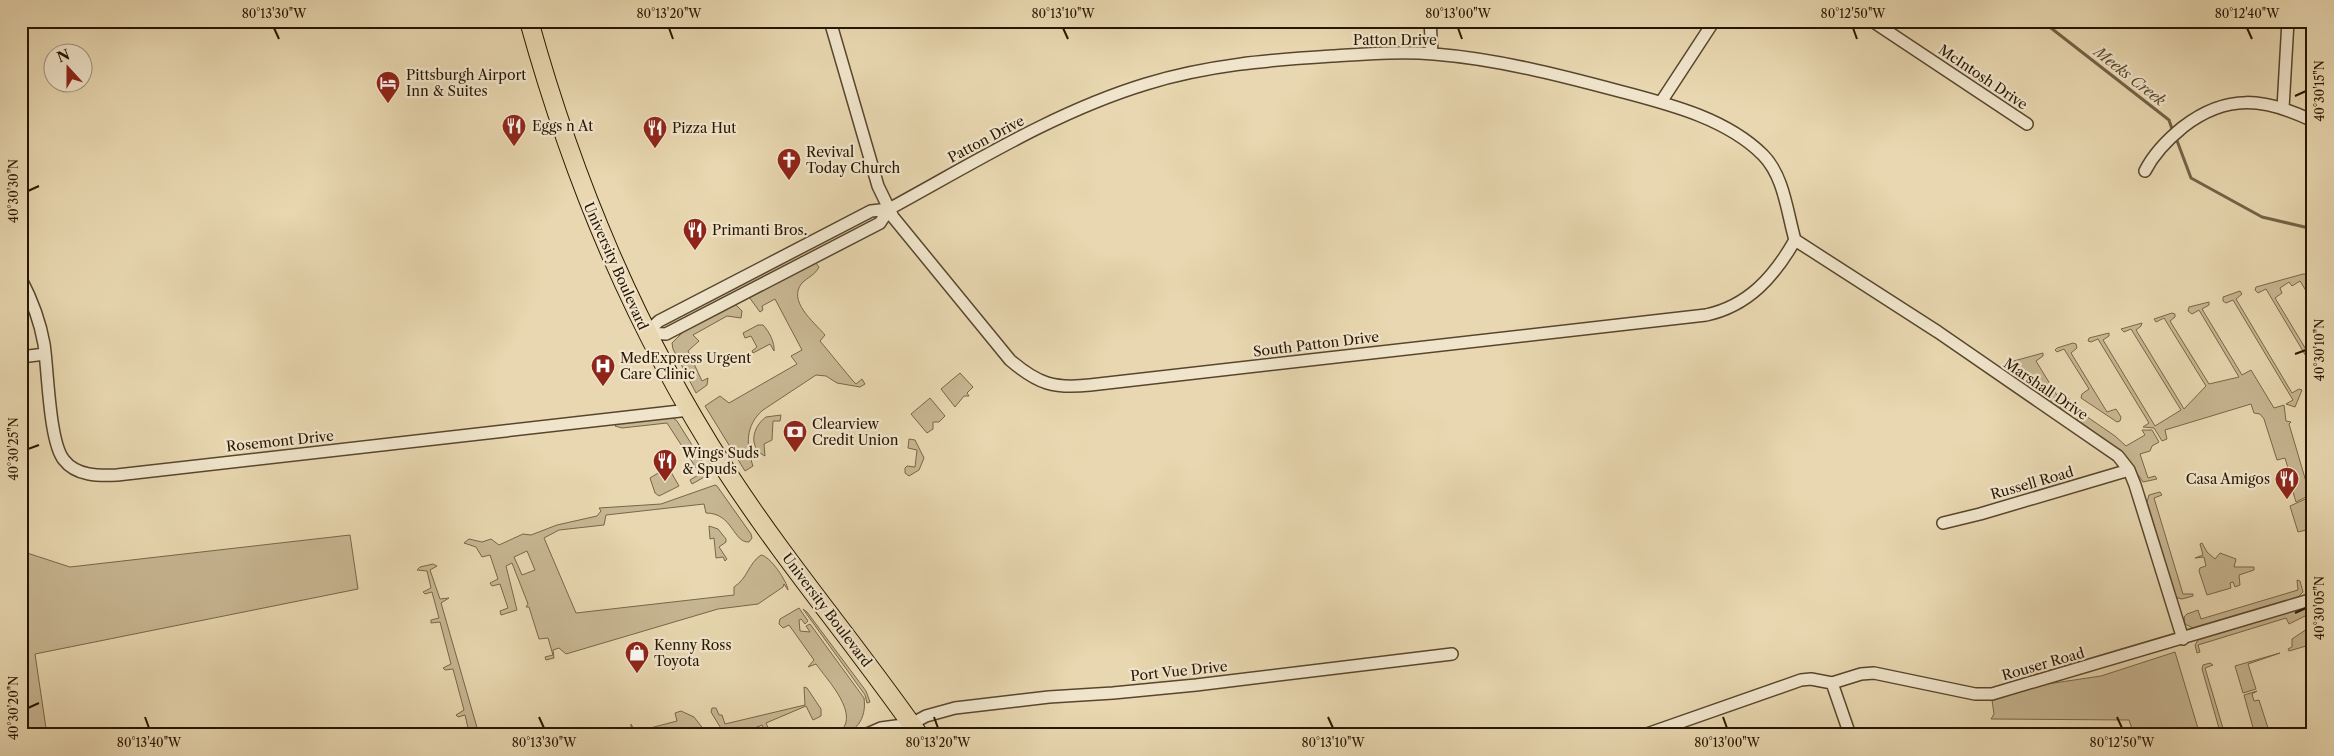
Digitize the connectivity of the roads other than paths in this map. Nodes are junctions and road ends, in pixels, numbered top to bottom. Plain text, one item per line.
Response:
1 (529, 21) edge
2 (830, 21) edge
3 (1430, 21) edge
4 (1714, 21) edge
5 (1872, 21) edge
6 (2288, 21) edge
7 (1432, 53) junction
8 (1660, 102) junction
9 (2283, 108) junction
10 (2313, 121) edge
11 (2027, 124) dead end
12 (2145, 171) dead end
13 (889, 209) junction
14 (1795, 240) junction
15 (21, 279) edge
16 (646, 333) junction
17 (45, 354) junction
18 (21, 357) edge
19 (689, 410) junction
20 (2128, 470) junction
21 (1943, 523) dead end
22 (2313, 599) edge
23 (2183, 639) junction
24 (1452, 654) dead end
25 (1832, 683) junction
26 (910, 731) edge
27 (866, 735) edge
28 (1644, 735) edge
29 (1850, 735) edge

1 - 16 main road, University Boulevard
2 - 13 street, South Patton Drive
3 - 7 street
4 - 8 street
5 - 11 street, McIntosh Drive
6 - 9 street
7 - 8 street, Patton Drive
7 - 13 street, Patton Drive
8 - 14 street, Patton Drive
9 - 10 street
9 - 12 street
13 - 14 street, South Patton Drive
13 - 16 street, Patton Drive
14 - 20 street, Marshall Drive
15 - 17 street, Rosemont Drive
16 - 19 main road, University Boulevard
17 - 18 street
17 - 19 street, Rosemont Drive
19 - 26 main road, University Boulevard
20 - 21 street, Russell Road
20 - 23 street, Marshall Drive
22 - 23 street, Rouser Road
23 - 25 street, Rouser Road
24 - 26 street, Port Vue Drive
25 - 28 street
25 - 29 street
26 - 27 street, Port Vue Drive

